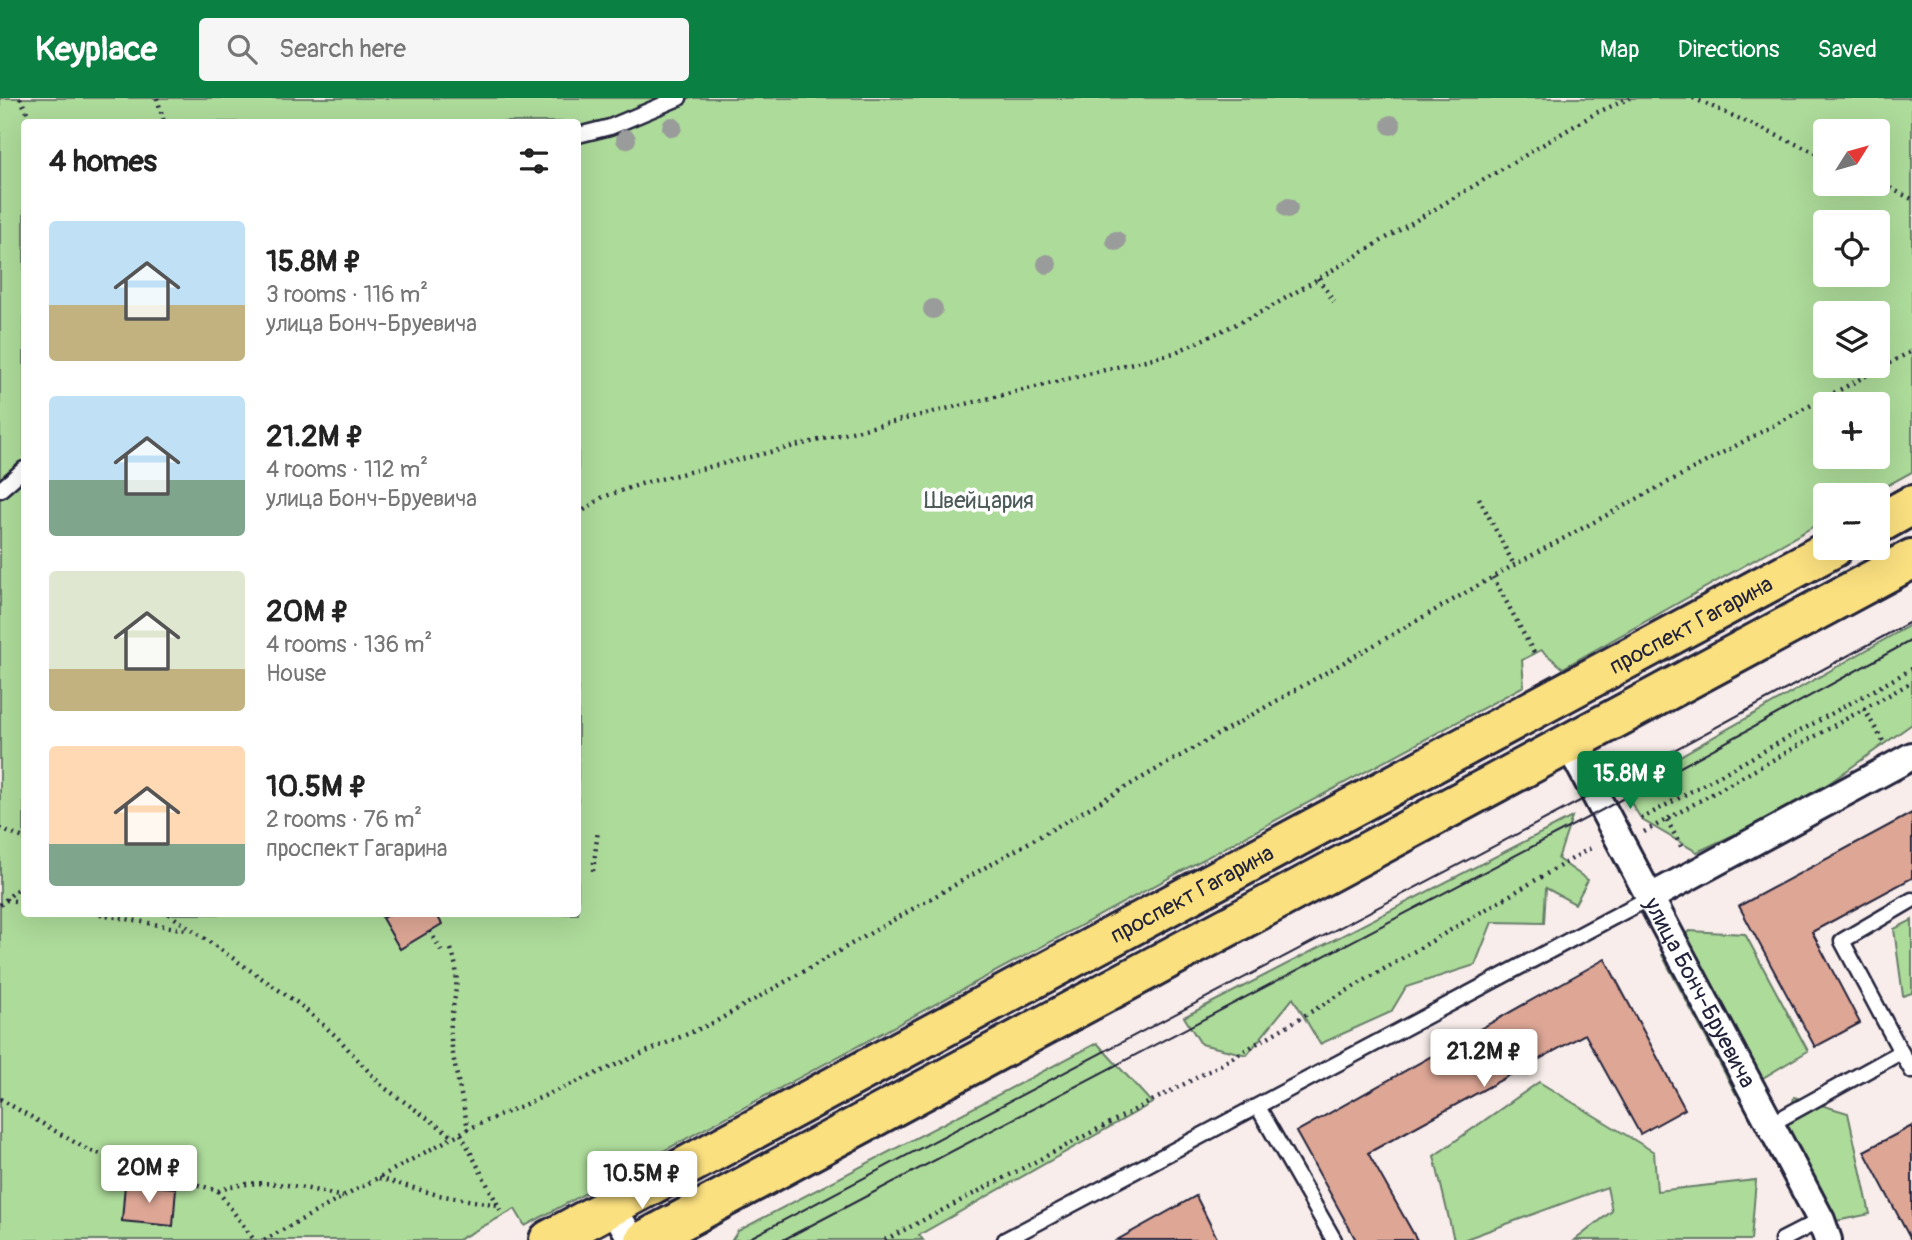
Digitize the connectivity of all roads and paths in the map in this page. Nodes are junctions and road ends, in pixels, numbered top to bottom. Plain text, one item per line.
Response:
1 (20, 98) edge
2 (157, 98) edge
3 (678, 98) edge
4 (1630, 98) edge
5 (1693, 98) edge
6 (30, 119) edge
7 (163, 119) edge
8 (581, 134) edge
9 (1813, 152) edge
10 (1890, 188) edge
11 (1912, 199) edge
12 (1318, 278) junction
13 (1334, 302) dead end
14 (1912, 351) edge
15 (21, 471) edge
16 (0, 490) edge
17 (1479, 498) dead end
18 (1912, 505) edge
19 (581, 512) edge
20 (1890, 517) edge
21 (1813, 559) edge
22 (1912, 559) edge
23 (1514, 565) junction
24 (1493, 577) junction
25 (1534, 653) dead end
26 (1912, 669) edge
27 (1912, 682) edge
28 (1864, 709) junction
29 (1569, 746) junction
30 (1904, 760) edge
31 (0, 829) edge
32 (598, 830) dead end
33 (21, 837) edge
34 (1619, 839) junction
35 (593, 871) dead end
36 (21, 886) edge
37 (1651, 897) junction
38 (6, 900) junction
39 (1912, 900) edge
40 (21, 902) edge
41 (0, 905) edge
42 (116, 917) edge
43 (173, 917) edge
44 (190, 931) junction
45 (430, 932) dead end
46 (451, 949) dead end
47 (443, 954) dead end
48 (1901, 1052) junction
49 (1912, 1071) edge
50 (0, 1099) edge
51 (1258, 1107) junction
52 (1771, 1124) junction
53 (468, 1129) junction
54 (461, 1134) junction
55 (454, 1137) junction
56 (152, 1172) junction
57 (379, 1178) junction
58 (152, 1186) dead end
59 (218, 1191) junction
60 (344, 1197) junction
61 (498, 1205) junction
62 (612, 1206) junction
63 (503, 1216) dead end
64 (1824, 1230) edge
65 (254, 1240) edge
66 (264, 1240) edge
67 (550, 1240) edge
68 (632, 1240) edge
69 (645, 1240) edge
70 (885, 1240) edge
71 (1005, 1240) edge
72 (1334, 1240) edge
73 (1782, 1240) edge

1 - 6 path
2 - 7 path
3 - 8 lane
4 - 12 path
5 - 9 path
10 - 11 path
12 - 13 path
12 - 19 path
14 - 23 path
15 - 16 lane
17 - 23 path
18 - 20 main road
21 - 62 main road, проспект Гагарина
22 - 29 main road, проспект Гагарина
23 - 24 path
24 - 25 path
24 - 53 path
26 - 34 path
27 - 28 path
28 - 30 path
28 - 34 path
29 - 34 street, улица Бонч-Бруевича
29 - 69 main road, проспект Гагарина
30 - 37 street
31 - 33 path
32 - 35 path
34 - 37 street, улица Бонч-Бруевича
34 - 70 path
36 - 38 path
37 - 51 lane
37 - 52 street, улица Бонч-Бруевича
38 - 40 path
38 - 41 path
39 - 48 lane
42 - 44 path
43 - 44 path
44 - 55 path
45 - 47 path
46 - 53 path
48 - 49 lane
48 - 52 lane
50 - 56 path
51 - 71 lane
51 - 72 lane
52 - 64 street, улица Бонч-Бруевича
53 - 54 path
54 - 55 path
54 - 61 path
55 - 57 path
56 - 58 path
56 - 59 path
57 - 60 path
57 - 61 path
59 - 60 path
59 - 65 path
60 - 66 path
61 - 63 path
62 - 67 main road, проспект Гагарина
62 - 68 street
64 - 73 lane

